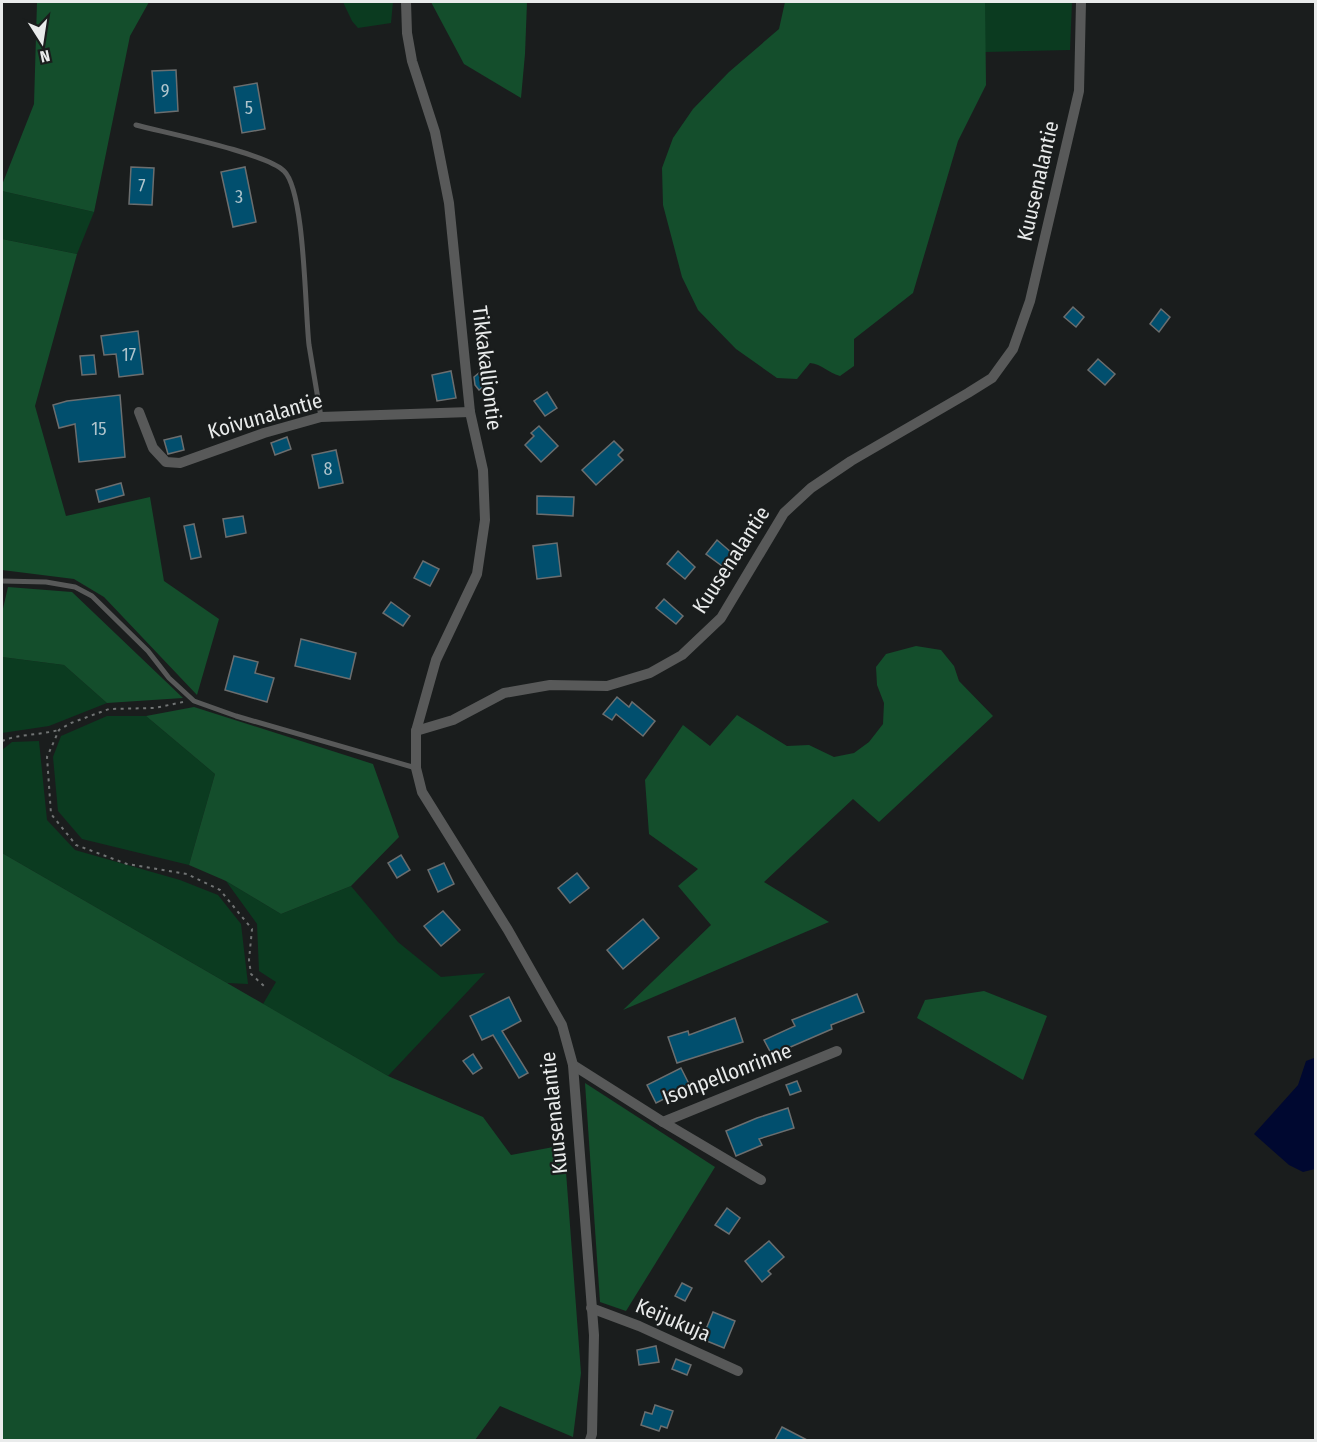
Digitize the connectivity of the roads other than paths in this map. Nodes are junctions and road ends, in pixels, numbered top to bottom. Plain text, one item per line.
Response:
1 (406, 2) edge
2 (1081, 2) edge
3 (136, 125) dead end
4 (139, 412) dead end
5 (470, 412) junction
6 (321, 417) junction
7 (2, 581) edge
8 (416, 731) junction
9 (416, 768) junction
10 (837, 1051) dead end
11 (573, 1065) junction
12 (663, 1122) junction
13 (761, 1180) dead end
14 (591, 1308) junction
15 (738, 1371) dead end
16 (590, 1440) edge

1 - 5 street, Tikkakalliontie
2 - 8 street, Kuusenalantie
3 - 6 lane
4 - 6 street, Koivunalantie
5 - 6 street, Koivunalantie
5 - 8 street, Tikkakalliontie
7 - 9 lane
8 - 9 street, Kuusenalantie
9 - 11 street, Kuusenalantie
10 - 12 street, Isonpellonrinne
11 - 12 street, Isonpellonrinne
11 - 14 street, Kuusenalantie
12 - 13 street
14 - 15 street, Keijukuja
14 - 16 street, Kuusenalantie

